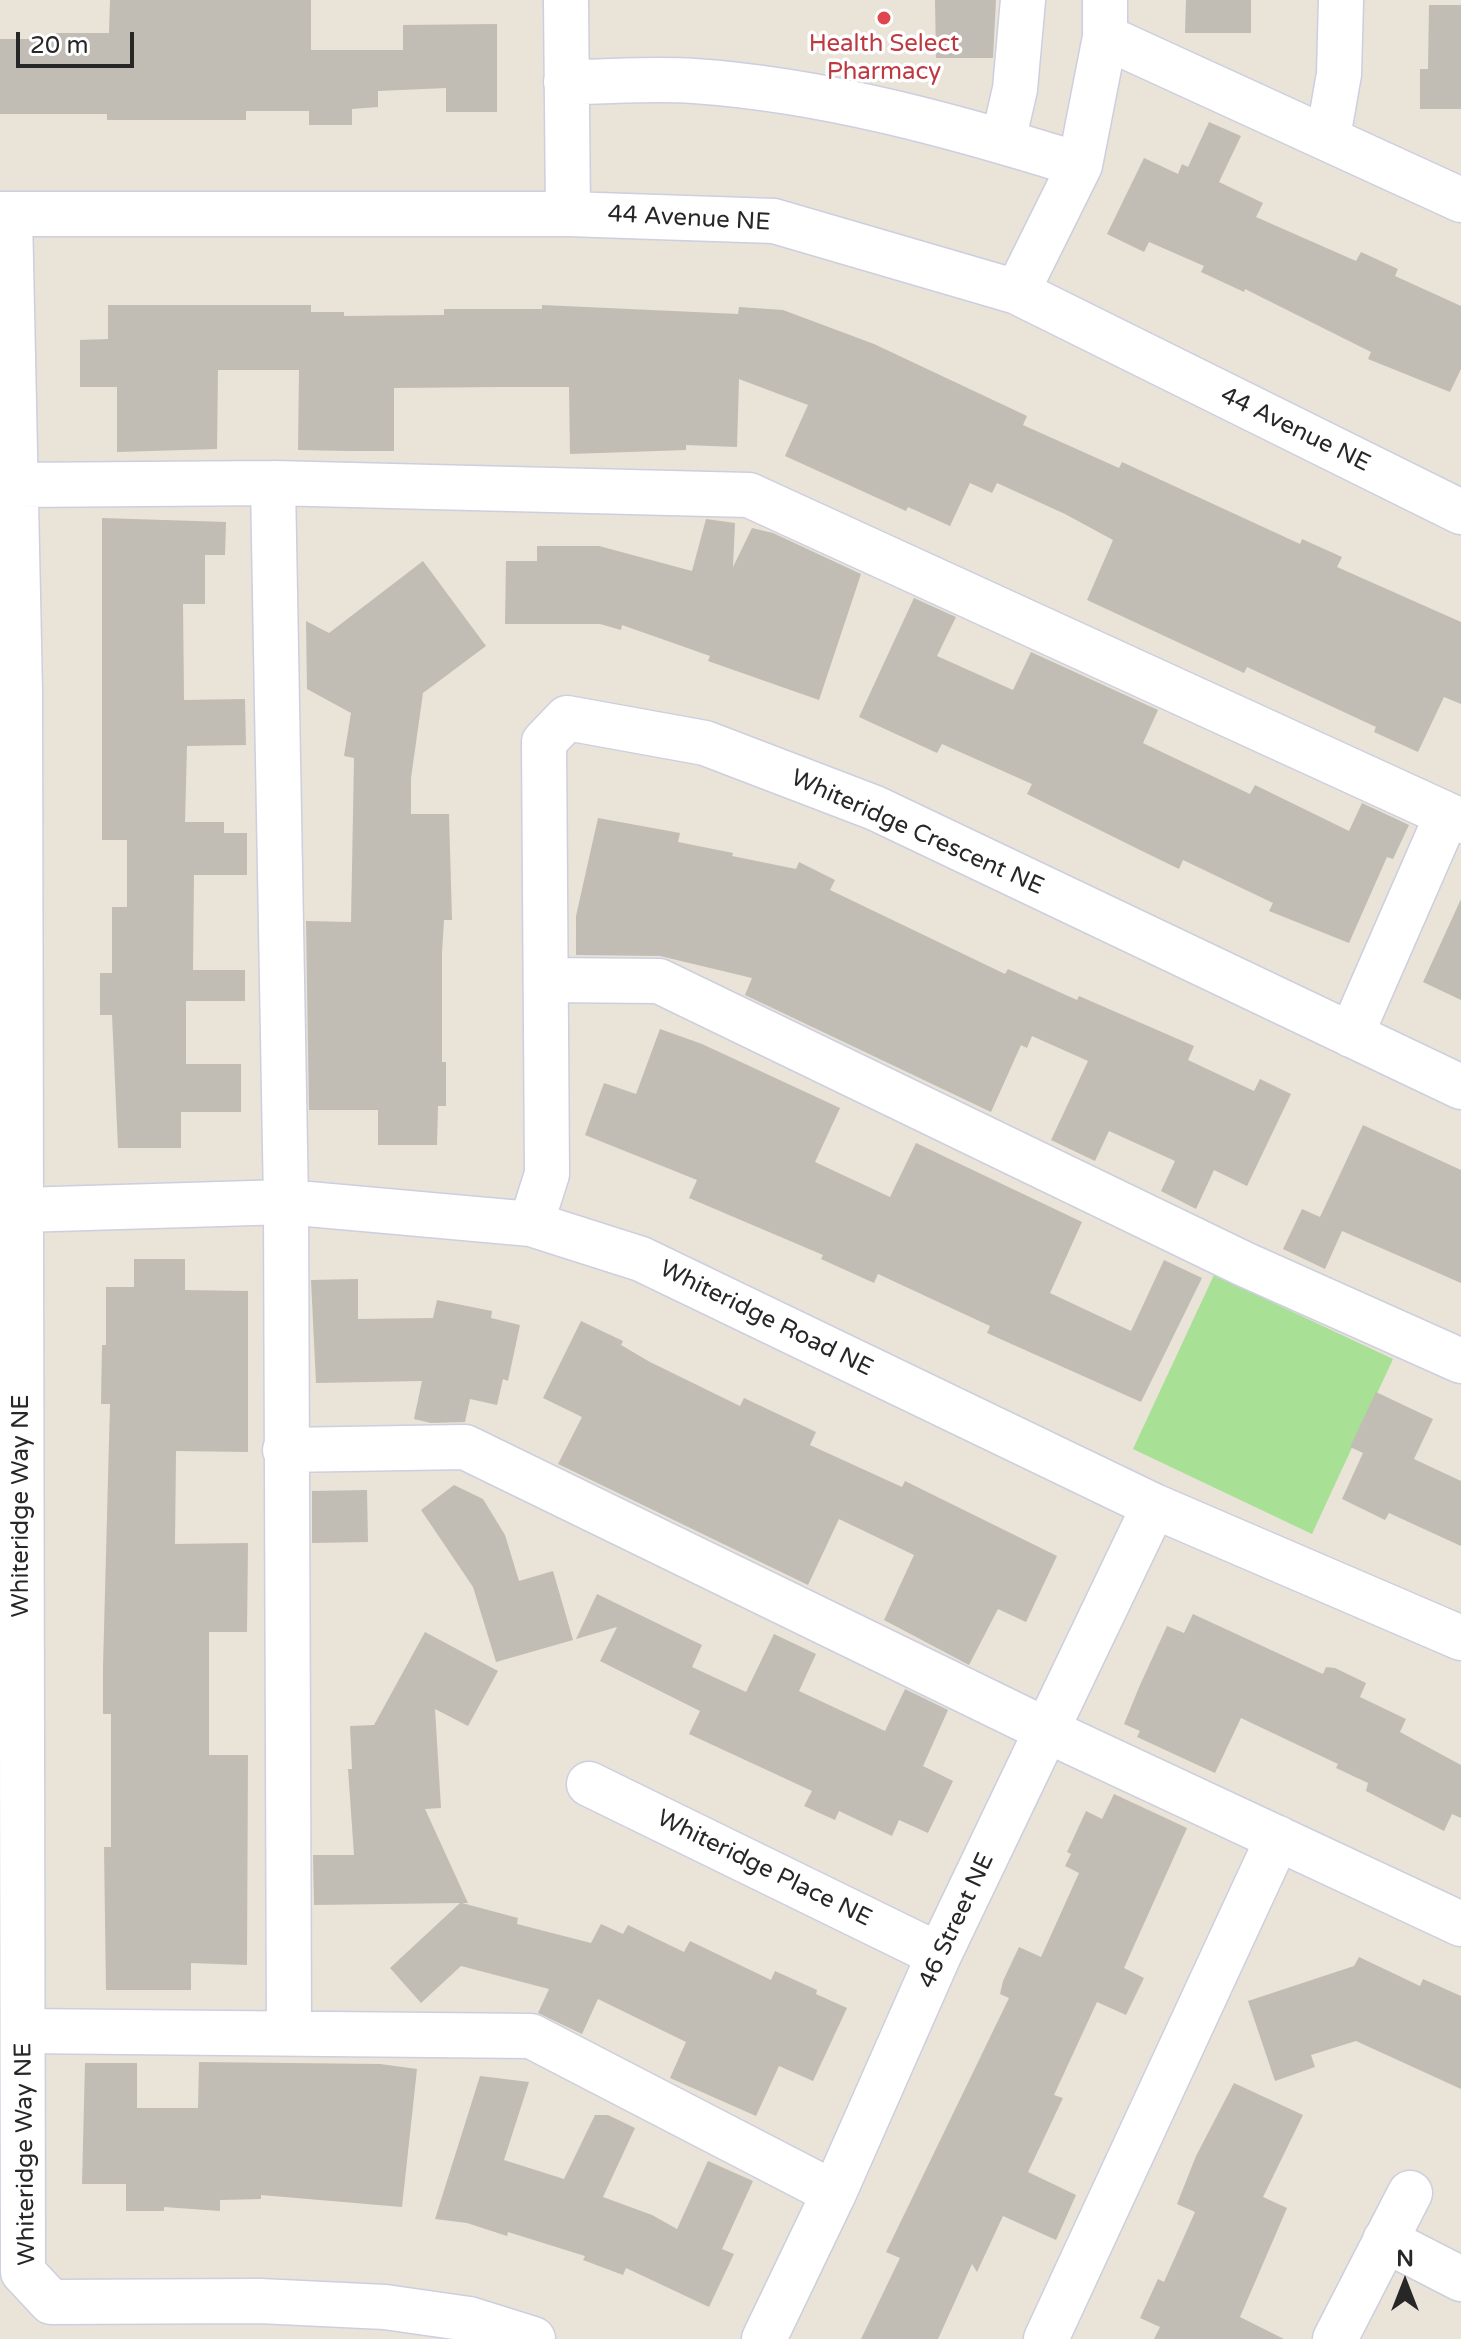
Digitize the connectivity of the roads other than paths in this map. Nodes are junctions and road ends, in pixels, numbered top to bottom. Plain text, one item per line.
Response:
1 (566, 0) edge
2 (1023, 0) edge
3 (1341, 0) edge
4 (1105, 19) edge
5 (566, 82) junction
6 (1328, 137) junction
7 (1003, 141) junction
8 (1080, 165) junction
9 (1461, 200) edge
10 (5, 214) edge
11 (568, 214) junction
12 (1017, 292) junction
13 (273, 483) junction
14 (16, 485) junction
15 (1461, 512) edge
16 (1454, 818) edge
17 (547, 980) junction
18 (1351, 1035) junction
19 (1461, 1087) edge
20 (286, 1202) junction
21 (21, 1210) junction
22 (531, 1224) junction
23 (1461, 1361) edge
24 (285, 1450) junction
25 (1154, 1506) junction
26 (1461, 1638) edge
27 (1048, 1731) junction
28 (589, 1784) dead end
29 (1278, 1838) junction
30 (1461, 1924) edge
31 (939, 1955) junction
32 (24, 2031) junction
33 (289, 2033) junction
34 (834, 2193) junction
35 (1410, 2193) dead end
36 (1385, 2240) junction
37 (1461, 2279) edge
38 (533, 2339) edge
39 (764, 2339) edge
40 (1046, 2339) edge
41 (1335, 2339) edge

1 - 5 street
2 - 7 street
3 - 6 street
4 - 6 street
4 - 8 street
5 - 7 street
5 - 11 street
6 - 9 street
7 - 8 street
8 - 12 street
10 - 11 street, 44 Avenue NE
10 - 14 street, Whiteridge Way NE
11 - 12 street, 44 Avenue NE
12 - 15 street, 44 Avenue NE
13 - 14 street
13 - 16 street
13 - 20 street
14 - 21 street, Whiteridge Way NE
16 - 18 street
17 - 18 street, Whiteridge Crescent NE
17 - 22 street, Whiteridge Crescent NE
17 - 23 street
18 - 19 street, Whiteridge Crescent NE
20 - 21 street, Whiteridge Road NE
20 - 22 street, Whiteridge Road NE
20 - 24 street
21 - 32 street, Whiteridge Way NE
22 - 25 street, Whiteridge Road NE
24 - 27 street
24 - 33 street
25 - 26 street, Whiteridge Road NE
25 - 27 street, 46 Street NE
27 - 29 street
27 - 31 street, 46 Street NE
28 - 31 street, Whiteridge Place NE
29 - 30 street
29 - 40 street
31 - 34 street, 46 Street NE
32 - 33 street
32 - 38 street, Whiteridge Way NE
33 - 34 street
34 - 39 street, 46 Street NE
35 - 36 street
36 - 37 street
36 - 41 street

